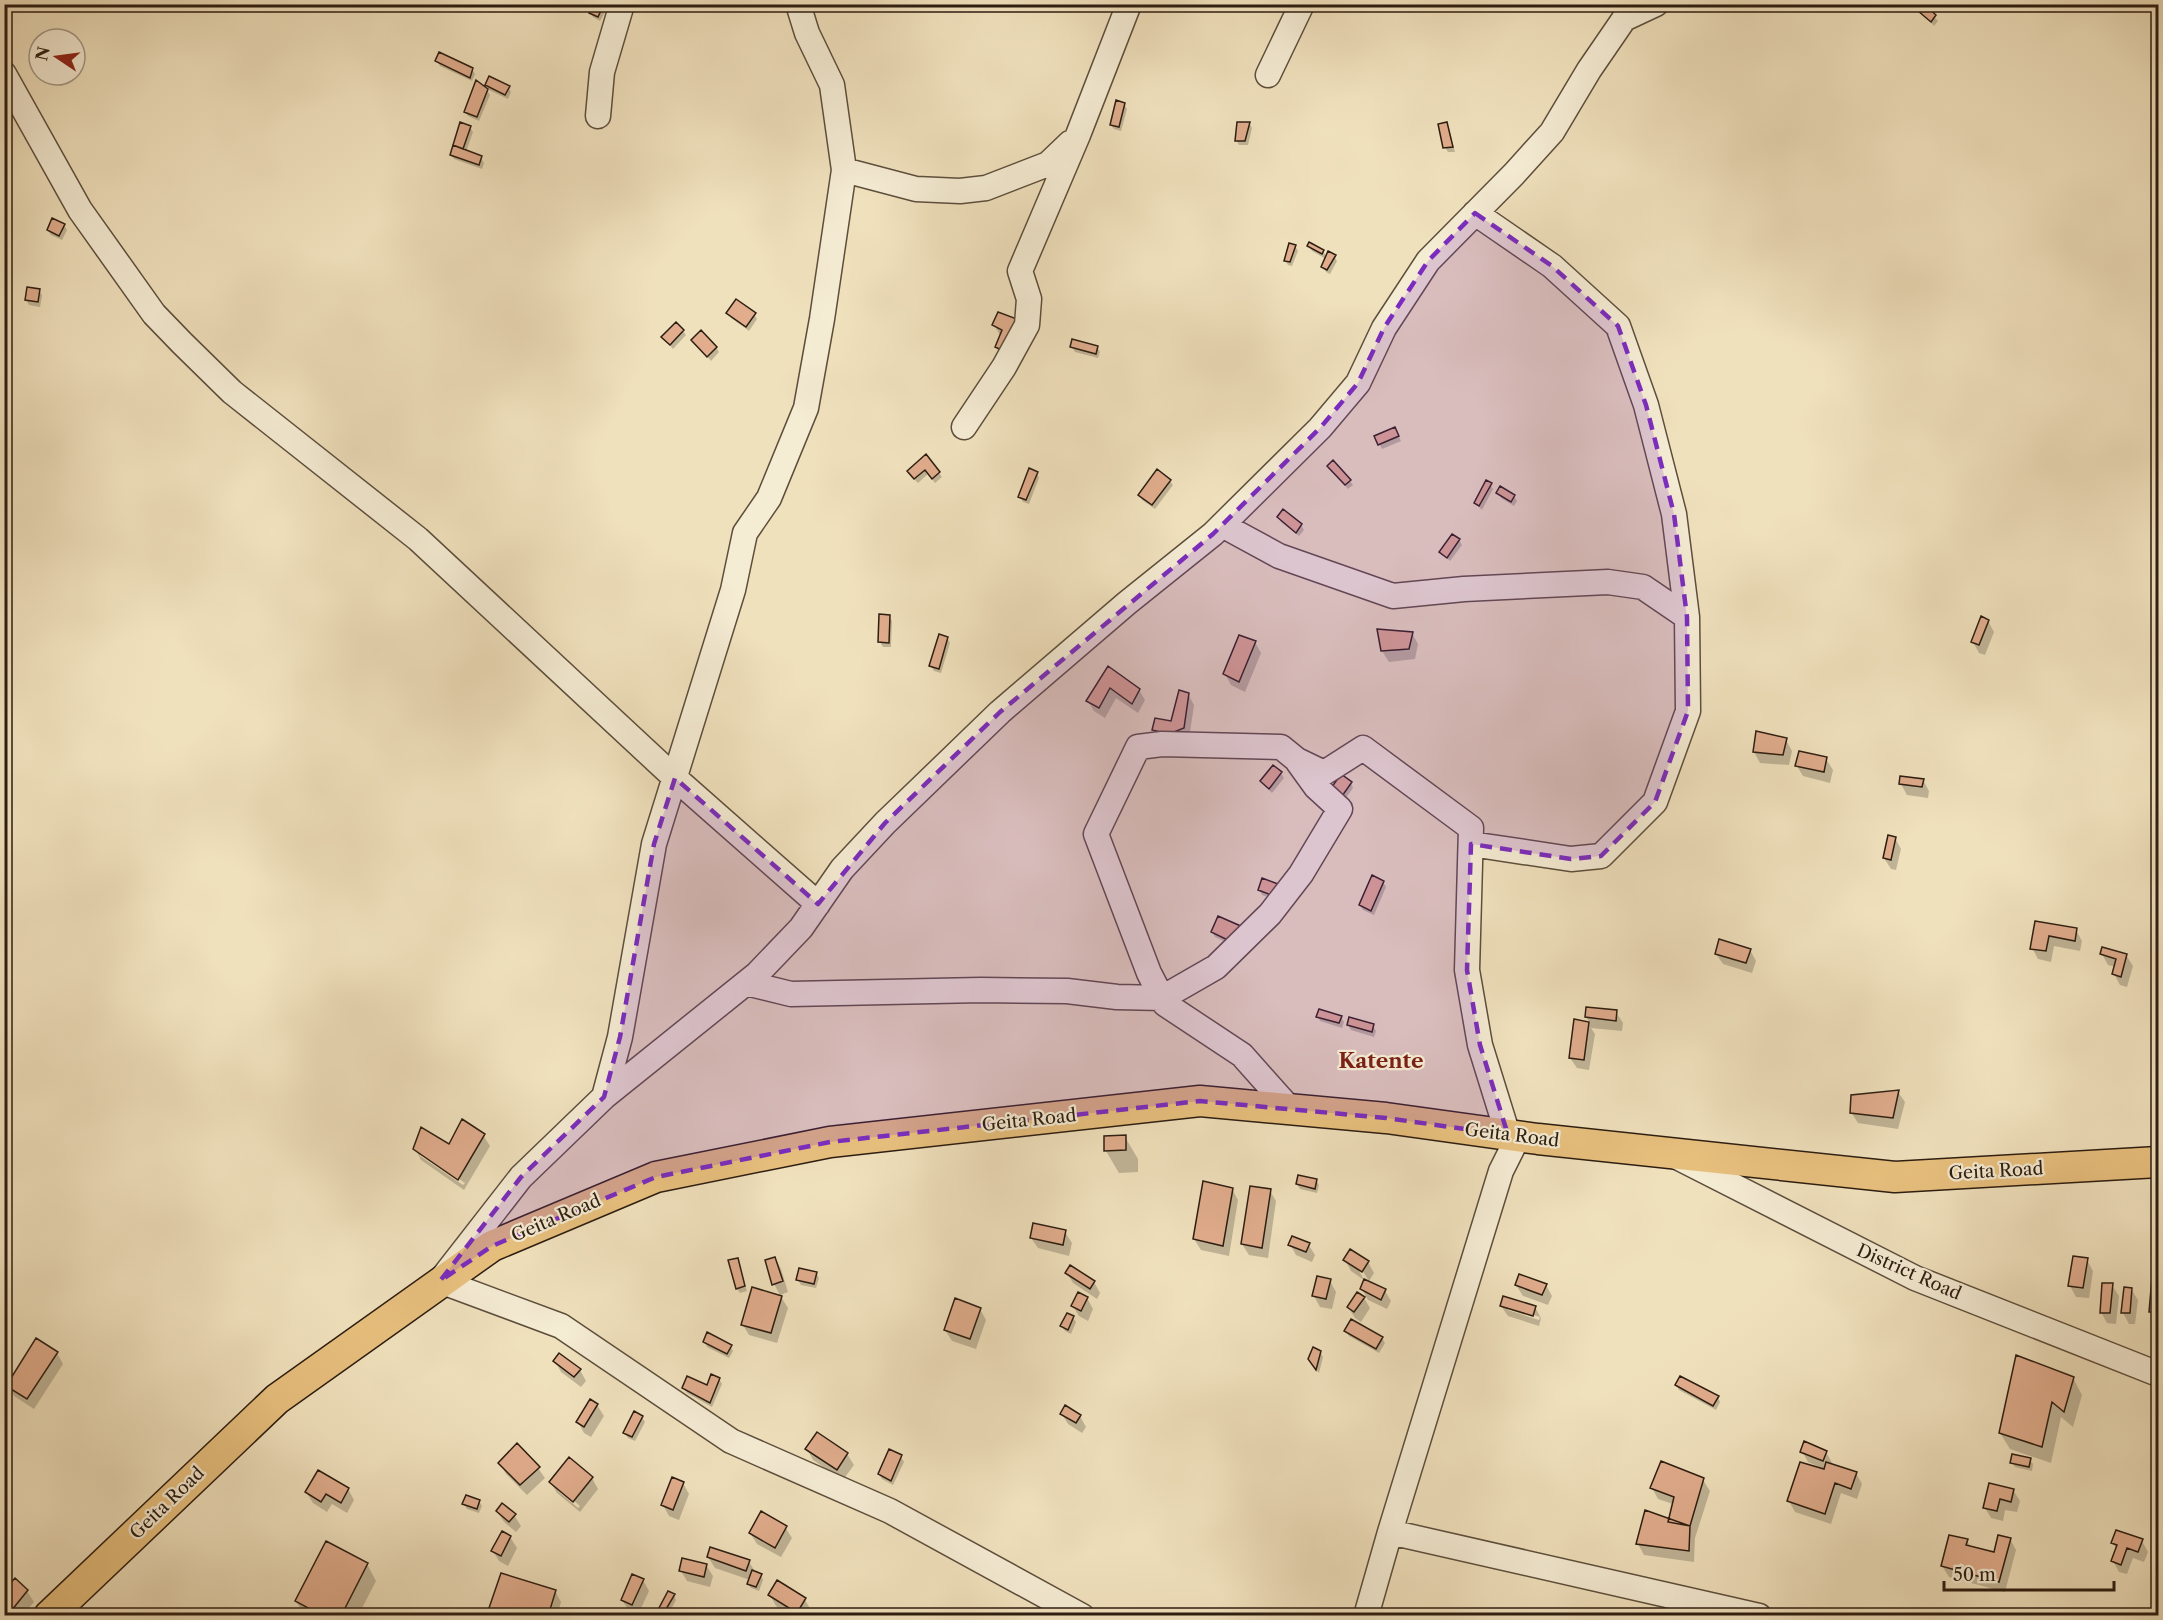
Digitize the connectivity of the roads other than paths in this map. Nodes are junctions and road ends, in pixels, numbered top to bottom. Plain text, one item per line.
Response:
1 (622, 4) edge
2 (798, 4) edge
3 (1129, 4) edge
4 (1302, 4) edge
5 (1656, 4) edge
6 (1626, 12) edge
7 (4, 75) edge
8 (1268, 75) dead end
9 (598, 116) dead end
10 (1078, 135) junction
11 (844, 170) junction
12 (1475, 213) junction
13 (964, 427) dead end
14 (1222, 525) junction
15 (1687, 617) junction
16 (1297, 760) junction
17 (675, 778) junction
18 (1471, 844) junction
19 (818, 904) junction
20 (746, 983) junction
21 (1162, 998) junction
22 (604, 1096) junction
23 (1291, 1110) junction
24 (1513, 1136) junction
25 (1668, 1153) junction
26 (2158, 1162) edge
27 (440, 1281) junction
28 (2158, 1374) edge
29 (1390, 1532) junction
30 (49, 1616) edge
31 (1082, 1616) edge
32 (1366, 1616) edge
33 (1760, 1616) edge

1 - 9 street
2 - 11 street
3 - 10 street
4 - 8 street
5 - 6 street
6 - 12 street
7 - 17 street
10 - 11 street
10 - 13 street
11 - 17 street
12 - 14 street
12 - 15 street
14 - 15 street
14 - 19 street
15 - 18 street
16 - 18 street
16 - 21 street
16 - 21 street
17 - 19 street
17 - 22 street
18 - 24 street
19 - 20 street
20 - 21 street
20 - 22 street
21 - 23 street
22 - 27 street
23 - 24 main road, Geita Road
23 - 27 main road, Geita Road
24 - 25 main road, Geita Road
24 - 29 street
25 - 26 main road, Geita Road
25 - 28 street, District Road
27 - 30 main road, Geita Road
27 - 31 street
29 - 32 street
29 - 33 street

